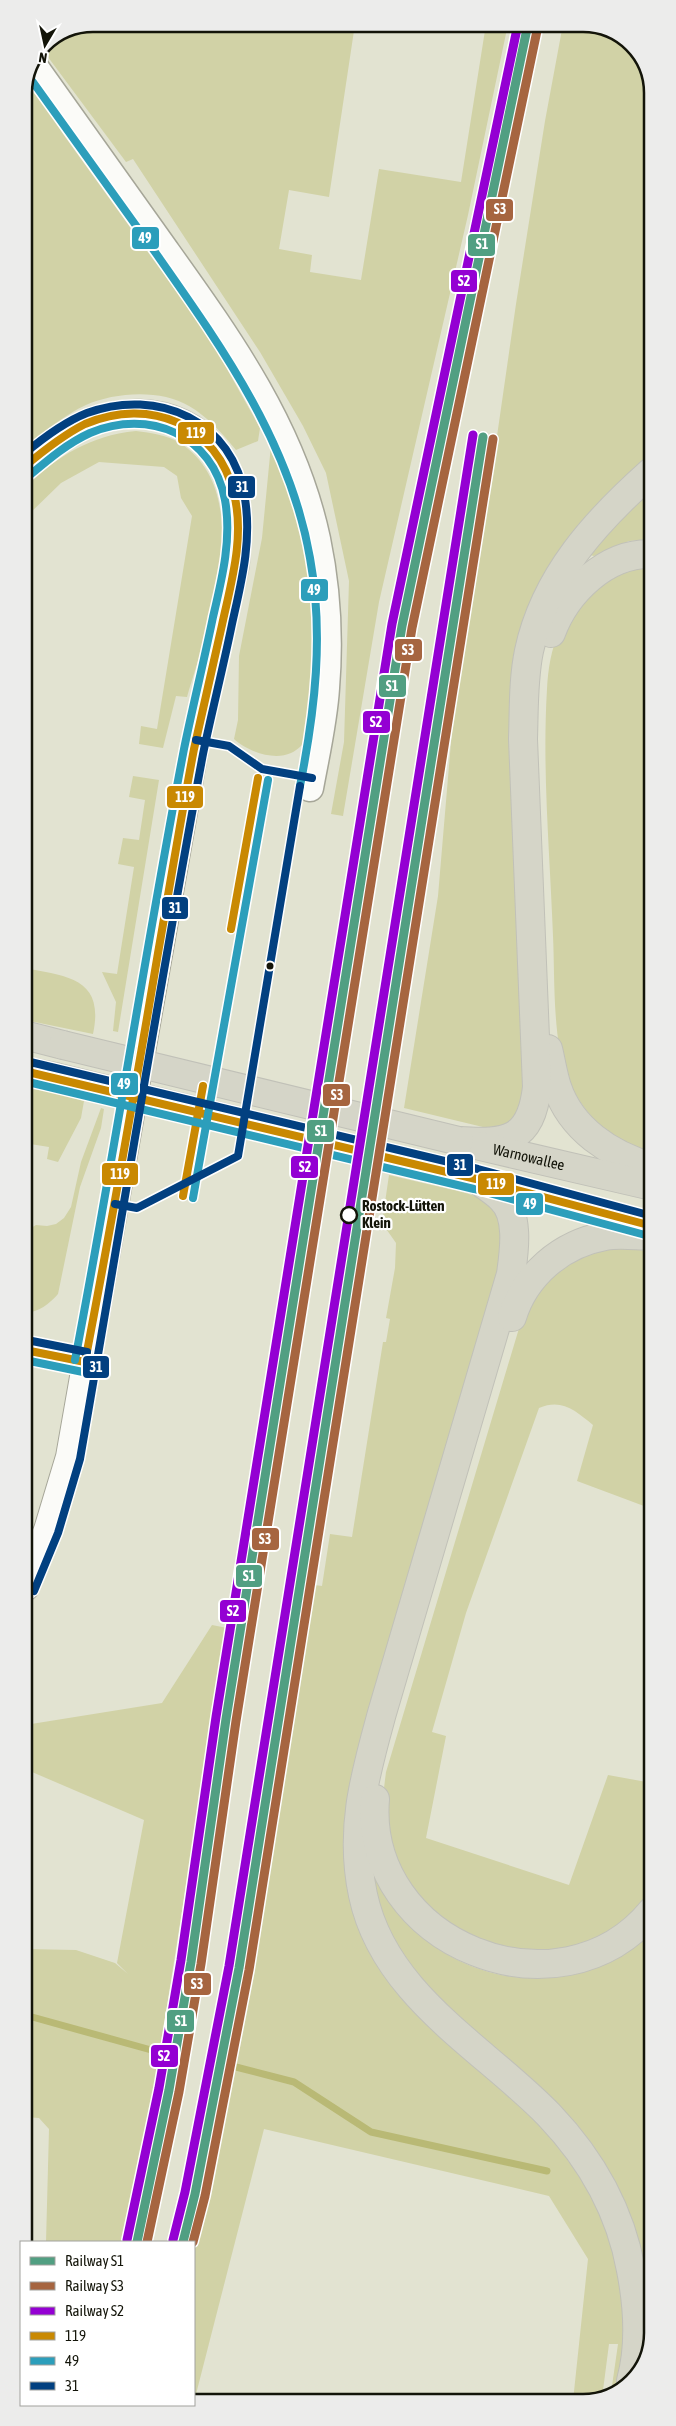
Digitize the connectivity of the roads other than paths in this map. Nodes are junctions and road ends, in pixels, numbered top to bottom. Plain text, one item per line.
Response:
1 (37, 70) edge
2 (32, 461) edge
3 (644, 479) edge
4 (644, 555) edge
5 (194, 750) joint
6 (310, 788) dead end
7 (32, 1037) edge
8 (32, 1073) edge
9 (459, 1141) junction
10 (644, 1165) edge
11 (463, 1176) junction
12 (644, 1184) edge
13 (644, 1224) edge
14 (644, 1236) edge
15 (32, 1352) edge
16 (85, 1362) junction
17 (32, 1570) edge
18 (644, 1920) edge
19 (633, 2366) edge

1 - 6 street
2 - 5 highway
3 - 9 highway
4 - 10 highway
5 - 16 street
7 - 9 highway, Warnowallee, bridge
8 - 11 highway, bridge
9 - 12 highway, Warnowallee
11 - 13 highway
11 - 19 highway
14 - 18 highway
15 - 16 highway
16 - 17 street

